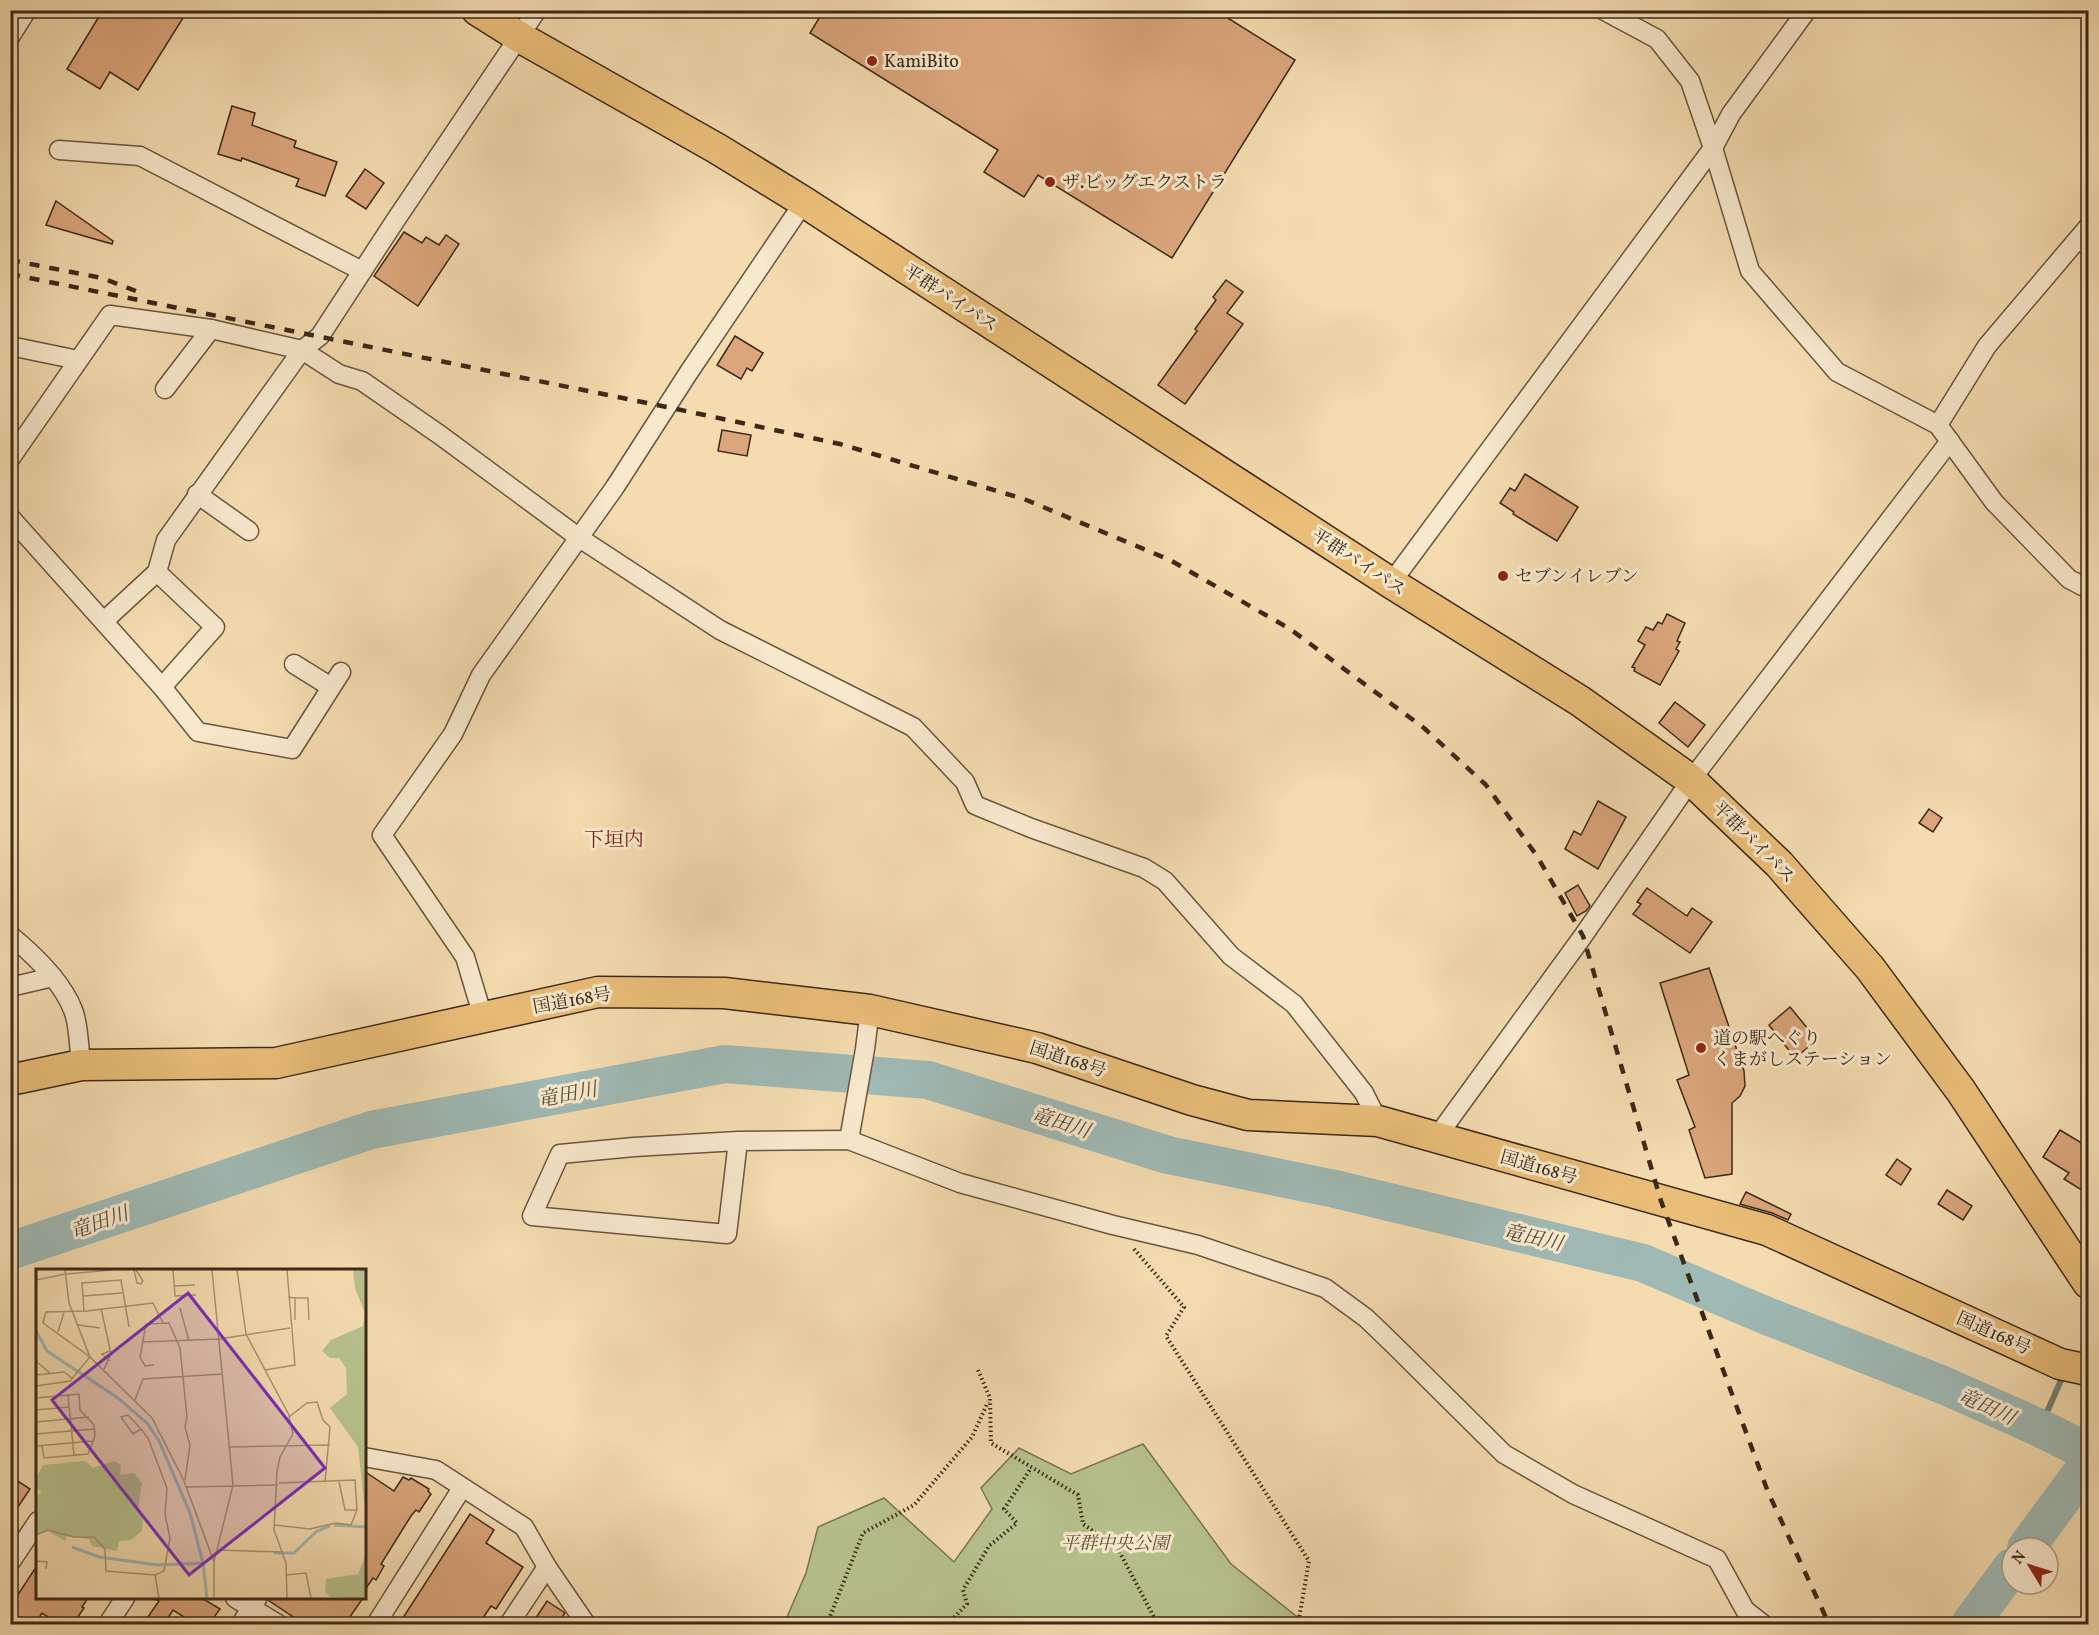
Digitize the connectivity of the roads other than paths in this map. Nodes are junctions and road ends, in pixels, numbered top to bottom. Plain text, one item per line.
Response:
1 (27, 10) edge
2 (477, 10) edge
3 (537, 10) edge
4 (1603, 10) edge
5 (1807, 10) edge
6 (10, 37) edge
7 (520, 38) junction
8 (1713, 148) junction
9 (59, 150) dead end
10 (804, 202) junction
11 (2088, 227) edge
12 (2083, 248) edge
13 (362, 271) junction
14 (211, 330) junction
15 (10, 346) edge
16 (302, 350) junction
17 (78, 360) junction
18 (165, 390) dead end
19 (1938, 425) junction
20 (1950, 441) junction
21 (10, 459) edge
22 (197, 494) junction
23 (10, 517) edge
24 (249, 531) dead end
25 (578, 537) junction
26 (157, 572) junction
27 (1392, 583) junction
28 (2088, 589) edge
29 (104, 621) junction
30 (294, 664) dead end
31 (162, 687) junction
32 (1691, 780) junction
33 (10, 935) edge
34 (53, 977) junction
35 (10, 987) edge
36 (870, 1010) junction
37 (483, 1017) junction
38 (81, 1065) junction
39 (10, 1080) edge
40 (1378, 1121) junction
41 (1436, 1137) junction
42 (849, 1140) junction
43 (738, 1141) junction
44 (2086, 1273) edge
45 (2088, 1370) edge
46 (366, 1457) edge
47 (462, 1488) junction
48 (36, 1524) edge
49 (10, 1563) edge
50 (547, 1567) junction
51 (124, 1599) edge
52 (239, 1599) edge
53 (254, 1603) edge
54 (108, 1624) edge
55 (241, 1624) edge
56 (278, 1624) edge
57 (376, 1624) edge
58 (509, 1624) edge
59 (586, 1624) edge
60 (1763, 1624) edge

1 - 6 street
2 - 7 highway, 平群バイパス
3 - 7 street
4 - 8 street
5 - 8 street
7 - 10 highway, 平群バイパス
7 - 13 street
8 - 19 street
8 - 27 street
9 - 13 street
10 - 25 street
10 - 27 highway, 平群バイパス
11 - 12 street
12 - 19 street
13 - 16 street
14 - 16 street
14 - 17 street
14 - 18 street
15 - 17 street
16 - 22 street
16 - 25 street
17 - 21 street
19 - 20 street
20 - 28 street
20 - 32 street
22 - 24 street
22 - 26 street
23 - 29 street
25 - 37 street
25 - 40 street
26 - 29 street
26 - 31 street
27 - 32 highway, 平群バイパス
29 - 31 street
30 - 31 street
32 - 41 street
32 - 44 highway, 平群バイパス
33 - 34 street
34 - 35 street
34 - 38 street
36 - 37 highway, 国道168号
36 - 40 highway, 国道168号
36 - 42 street
37 - 38 highway, 国道168号
38 - 39 highway, 国道168号
40 - 41 highway, 国道168号
41 - 45 highway, 国道168号
42 - 43 street
42 - 60 street
43 - 43 street
46 - 47 street
47 - 50 street
47 - 57 street
48 - 49 street
50 - 58 street
50 - 59 street
51 - 54 street
52 - 53 street
53 - 55 street
53 - 56 street

